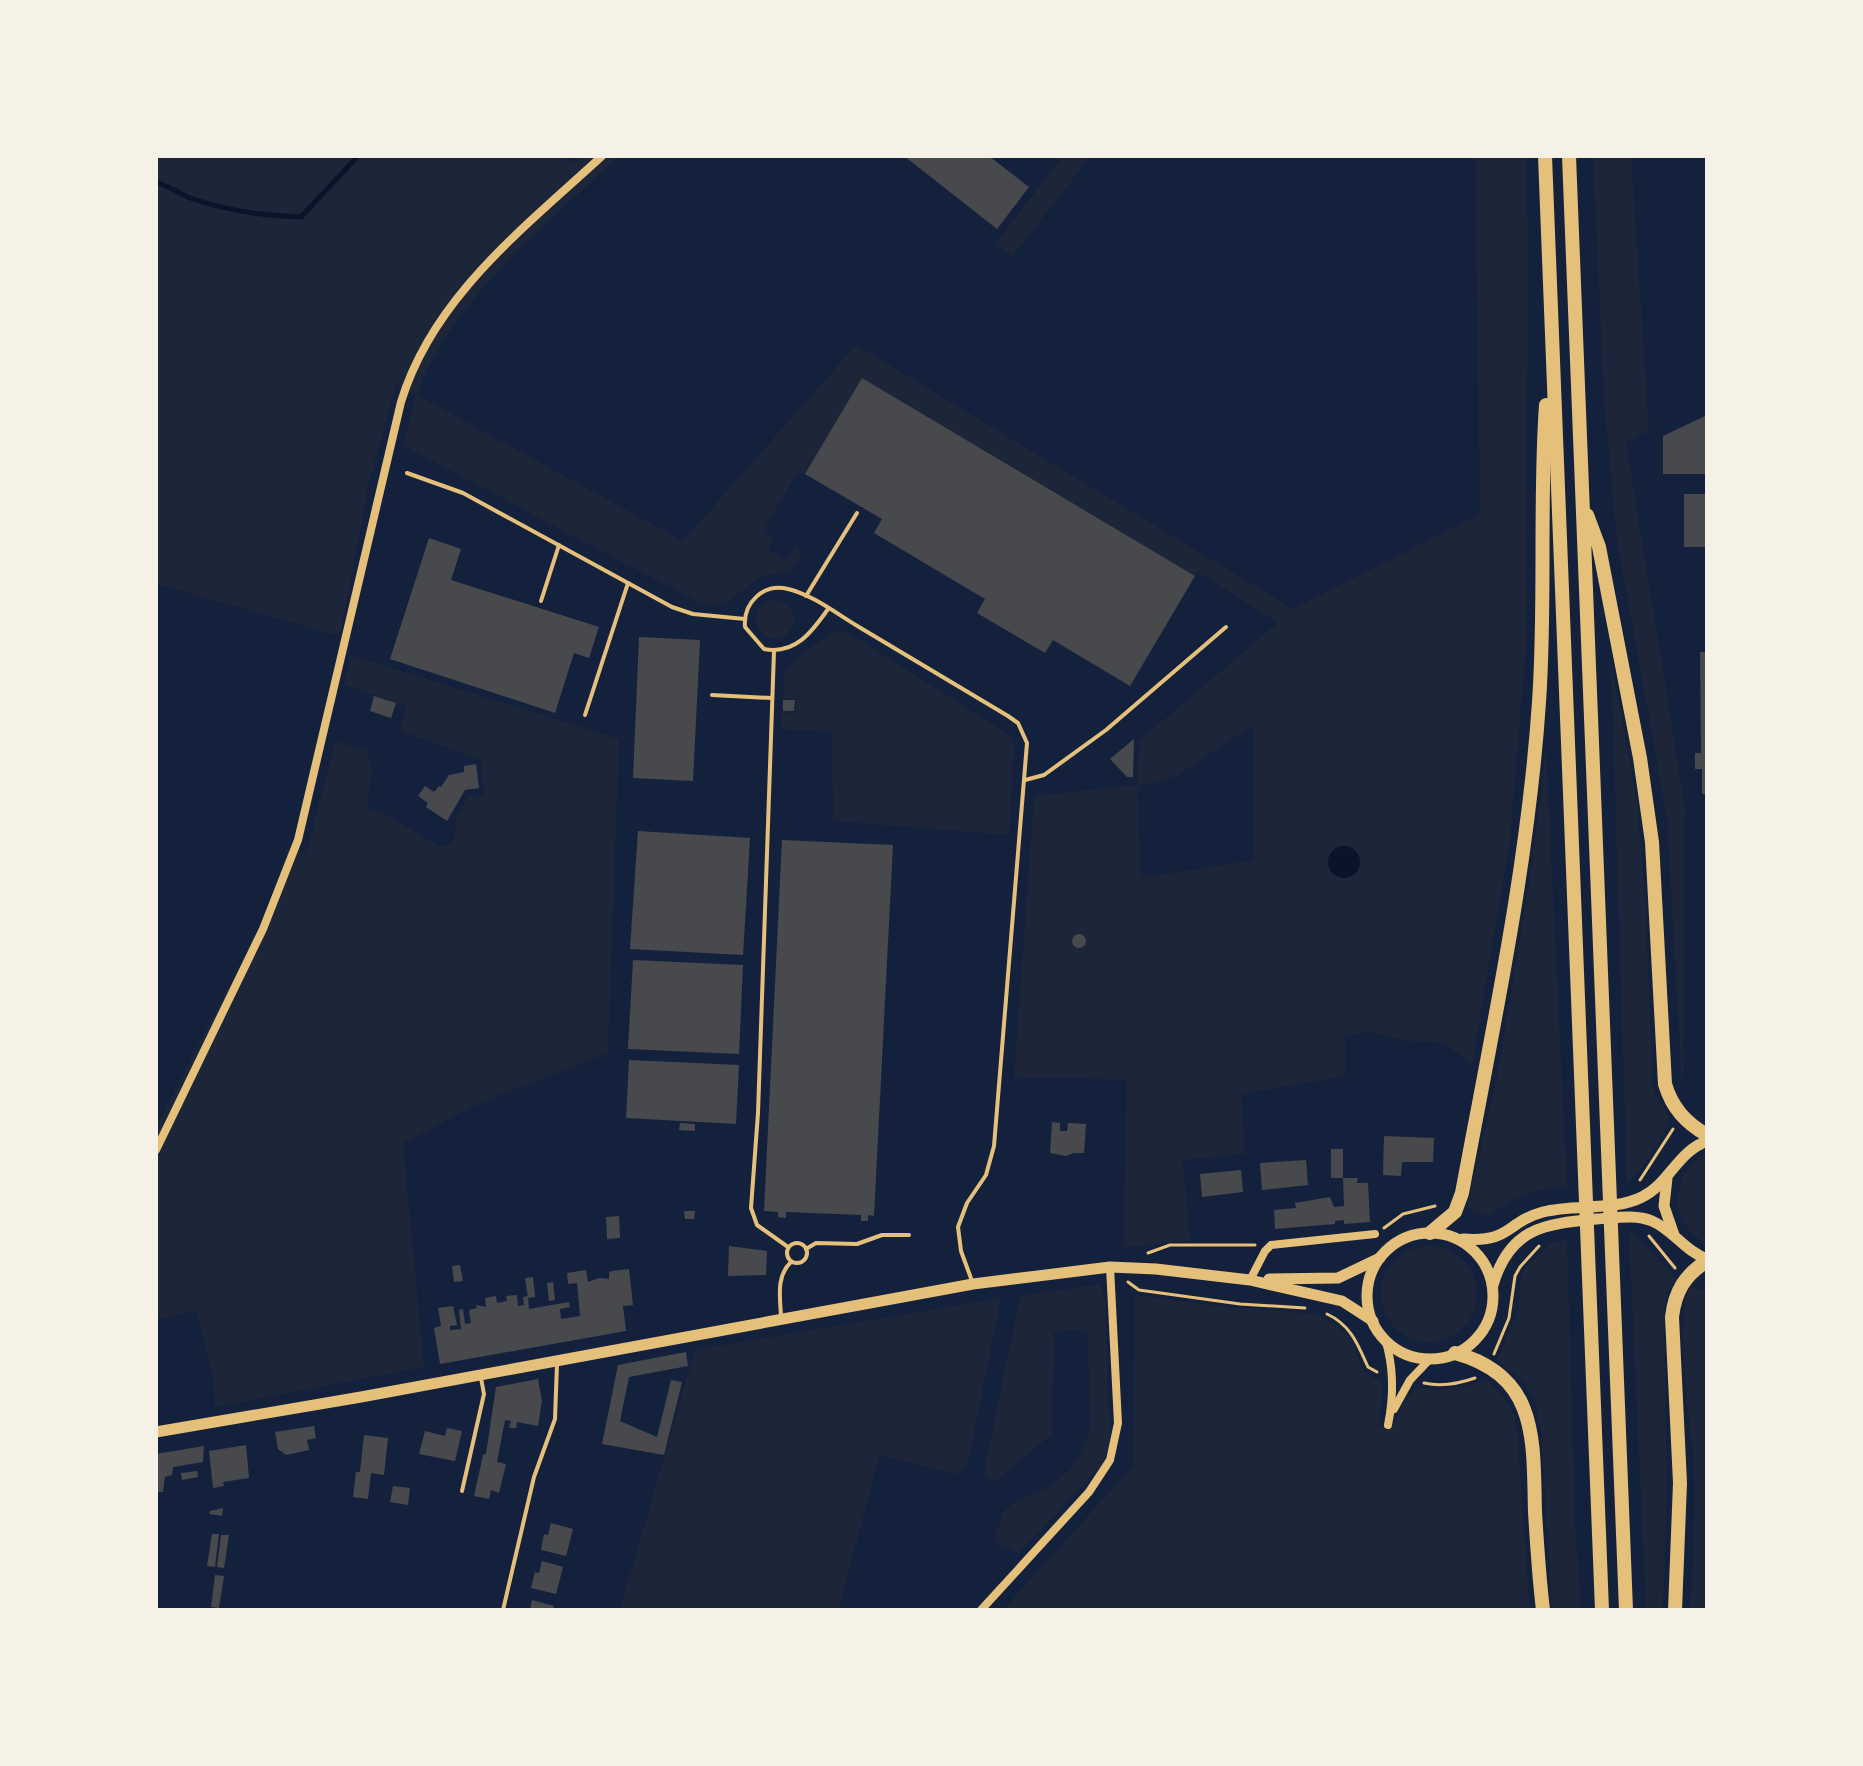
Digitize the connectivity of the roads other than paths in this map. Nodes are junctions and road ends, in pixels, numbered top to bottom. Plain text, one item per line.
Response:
1 (602, 156) edge
2 (1545, 156) edge
3 (1569, 156) edge
4 (1551, 321) junction
5 (407, 473) dead end
6 (1582, 504) junction
7 (857, 513) dead end
8 (559, 545) junction
9 (628, 583) junction
10 (806, 596) junction
11 (541, 601) dead end
12 (828, 609) junction
13 (745, 619) junction
14 (1226, 627) dead end
15 (774, 651) junction
16 (712, 695) dead end
17 (771, 698) junction
18 (585, 715) dead end
19 (1025, 780) junction
20 (1707, 1138) edge
21 (156, 1150) edge
22 (1673, 1167) junction
23 (1430, 1233) junction
24 (1375, 1234) road end
25 (909, 1235) dead end
26 (1677, 1238) junction
27 (1458, 1239) junction
28 (788, 1247) junction
29 (806, 1249) junction
30 (1380, 1258) junction
31 (1707, 1260) edge
32 (791, 1262) junction
33 (1110, 1267) junction
34 (1250, 1280) junction
35 (973, 1284) junction
36 (1493, 1286) junction
37 (781, 1318) junction
38 (1373, 1321) junction
39 (1385, 1339) junction
40 (1455, 1353) junction
41 (1430, 1359) junction
42 (557, 1362) junction
43 (481, 1375) junction
44 (157, 1429) edge
45 (462, 1491) dead end
46 (503, 1610) edge
47 (981, 1610) edge
48 (1543, 1610) edge
49 (1602, 1610) edge
50 (1626, 1610) edge
51 (1675, 1610) edge

1 - 21 street
2 - 4 highway
3 - 6 highway
4 - 23 highway
4 - 49 highway
5 - 8 lane
6 - 20 highway
6 - 50 highway
7 - 10 lane
8 - 9 lane
8 - 11 lane
9 - 13 lane
9 - 18 lane
10 - 12 lane
10 - 13 lane
12 - 15 lane
12 - 19 lane
13 - 15 lane
14 - 19 lane
15 - 17 lane
16 - 17 lane
17 - 28 lane
19 - 35 lane
20 - 22 main road
22 - 26 main road
22 - 27 main road
23 - 27 main road
23 - 30 main road
24 - 34 street
25 - 29 lane
26 - 31 main road
26 - 36 main road
27 - 36 main road
28 - 29 lane
28 - 32 lane
29 - 32 lane
30 - 34 main road
30 - 38 main road
31 - 51 highway
32 - 37 lane
33 - 34 main road
33 - 35 main road
33 - 47 street
34 - 38 main road
35 - 37 main road
36 - 40 main road
37 - 42 main road
38 - 39 main road
39 - 41 main road
39 - 41 street
40 - 41 main road
40 - 48 highway
42 - 43 main road
42 - 46 lane
43 - 44 main road
43 - 45 lane

